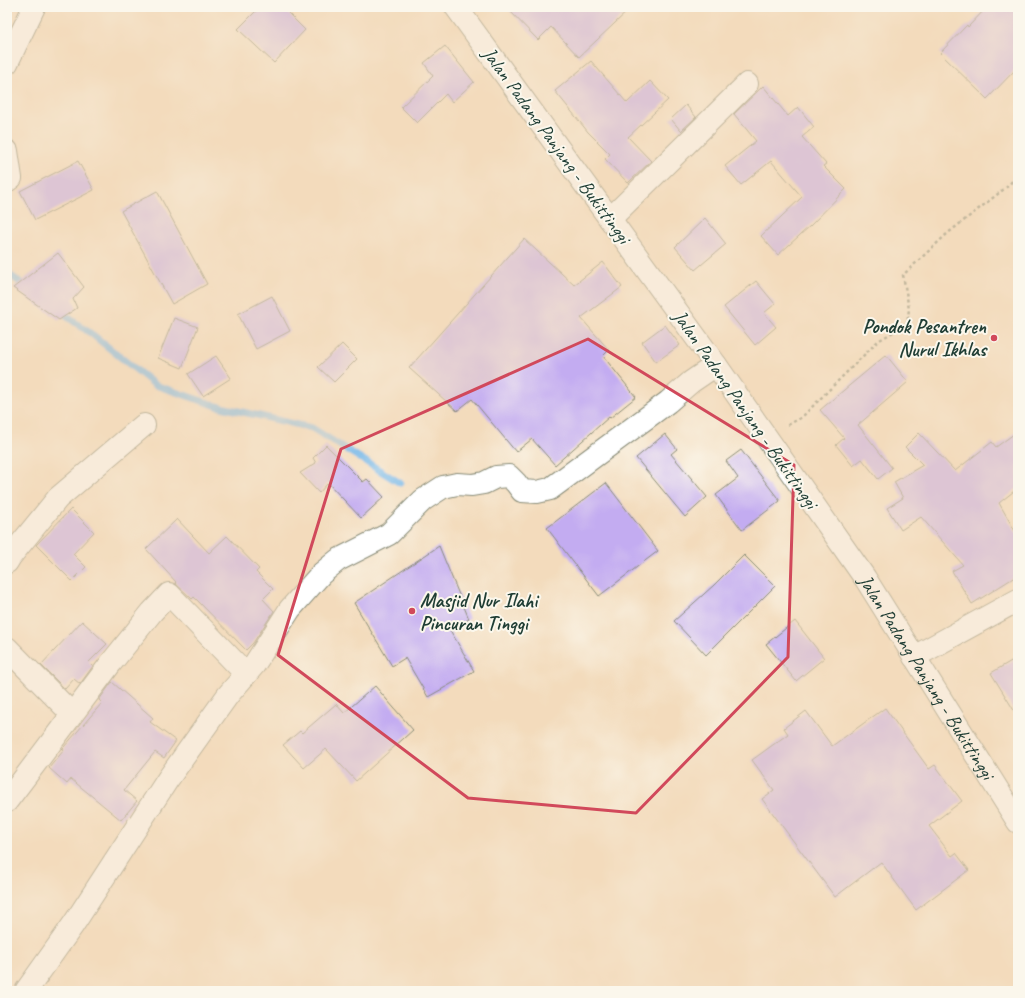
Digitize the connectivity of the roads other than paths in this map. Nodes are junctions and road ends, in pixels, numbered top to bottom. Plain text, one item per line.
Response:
1 (34, 7) edge
2 (456, 7) edge
3 (7, 63) edge
4 (748, 84) dead end
5 (7, 151) edge
6 (7, 182) edge
7 (610, 219) junction
8 (716, 365) junction
9 (144, 425) dead end
10 (7, 562) edge
11 (1018, 600) edge
12 (7, 648) edge
13 (914, 657) junction
14 (246, 674) junction
15 (72, 714) junction
16 (7, 801) edge
17 (1018, 822) edge
18 (26, 991) edge

1 - 3 main road
2 - 7 main road, Jalan Padang Panjang - Bukittinggi
4 - 7 main road
5 - 6 main road
7 - 8 main road, Jalan Padang Panjang - Bukittinggi
8 - 13 main road, Jalan Padang Panjang - Bukittinggi
8 - 14 main road
9 - 10 main road
11 - 13 main road
12 - 15 main road
13 - 17 main road, Jalan Padang Panjang - Bukittinggi
14 - 15 main road
14 - 18 main road
15 - 16 main road

